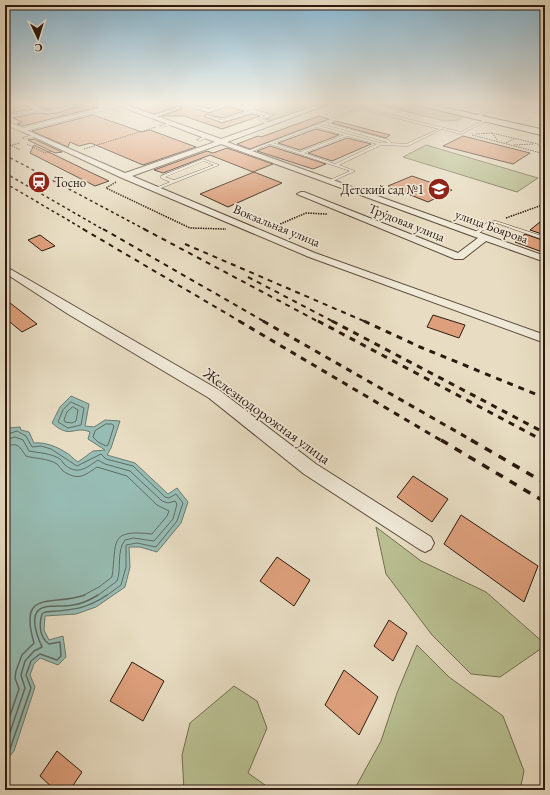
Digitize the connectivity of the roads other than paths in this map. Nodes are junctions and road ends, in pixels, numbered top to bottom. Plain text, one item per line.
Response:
1 (42, 140) edge
2 (215, 140) edge
3 (225, 140) edge
4 (278, 140) edge
5 (333, 140) edge
6 (365, 140) edge
7 (385, 140) edge
8 (417, 140) edge
9 (220, 142) junction
10 (270, 143) junction
11 (380, 144) junction
12 (391, 144) junction
13 (247, 152) junction
14 (301, 153) junction
15 (336, 165) junction
16 (124, 176) junction
17 (331, 181) junction
18 (174, 182) junction
19 (155, 190) junction
20 (476, 233) junction
21 (485, 237) junction
22 (545, 238) edge
23 (545, 259) edge
24 (5, 269) edge
25 (545, 339) edge
26 (425, 543) dead end

1 - 16 street, Вокзальная улица
2 - 9 street, улица Боярова
3 - 9 street
4 - 10 lane
5 - 14 lane
6 - 11 lane
7 - 12 lane
8 - 12 lane
9 - 13 street, улица Боярова
9 - 16 street
10 - 13 lane
10 - 14 lane
11 - 12 lane
11 - 15 lane
13 - 17 street, улица Боярова
14 - 15 lane
15 - 17 lane
16 - 19 street, Вокзальная улица
17 - 20 street, улица Боярова
17 - 21 street, Трудовая улица
18 - 18 lane
18 - 19 lane
19 - 25 street, Вокзальная улица
20 - 21 street, улица Боярова
20 - 22 lane
21 - 23 street, улица Боярова
24 - 26 street, Железнодорожная улица

